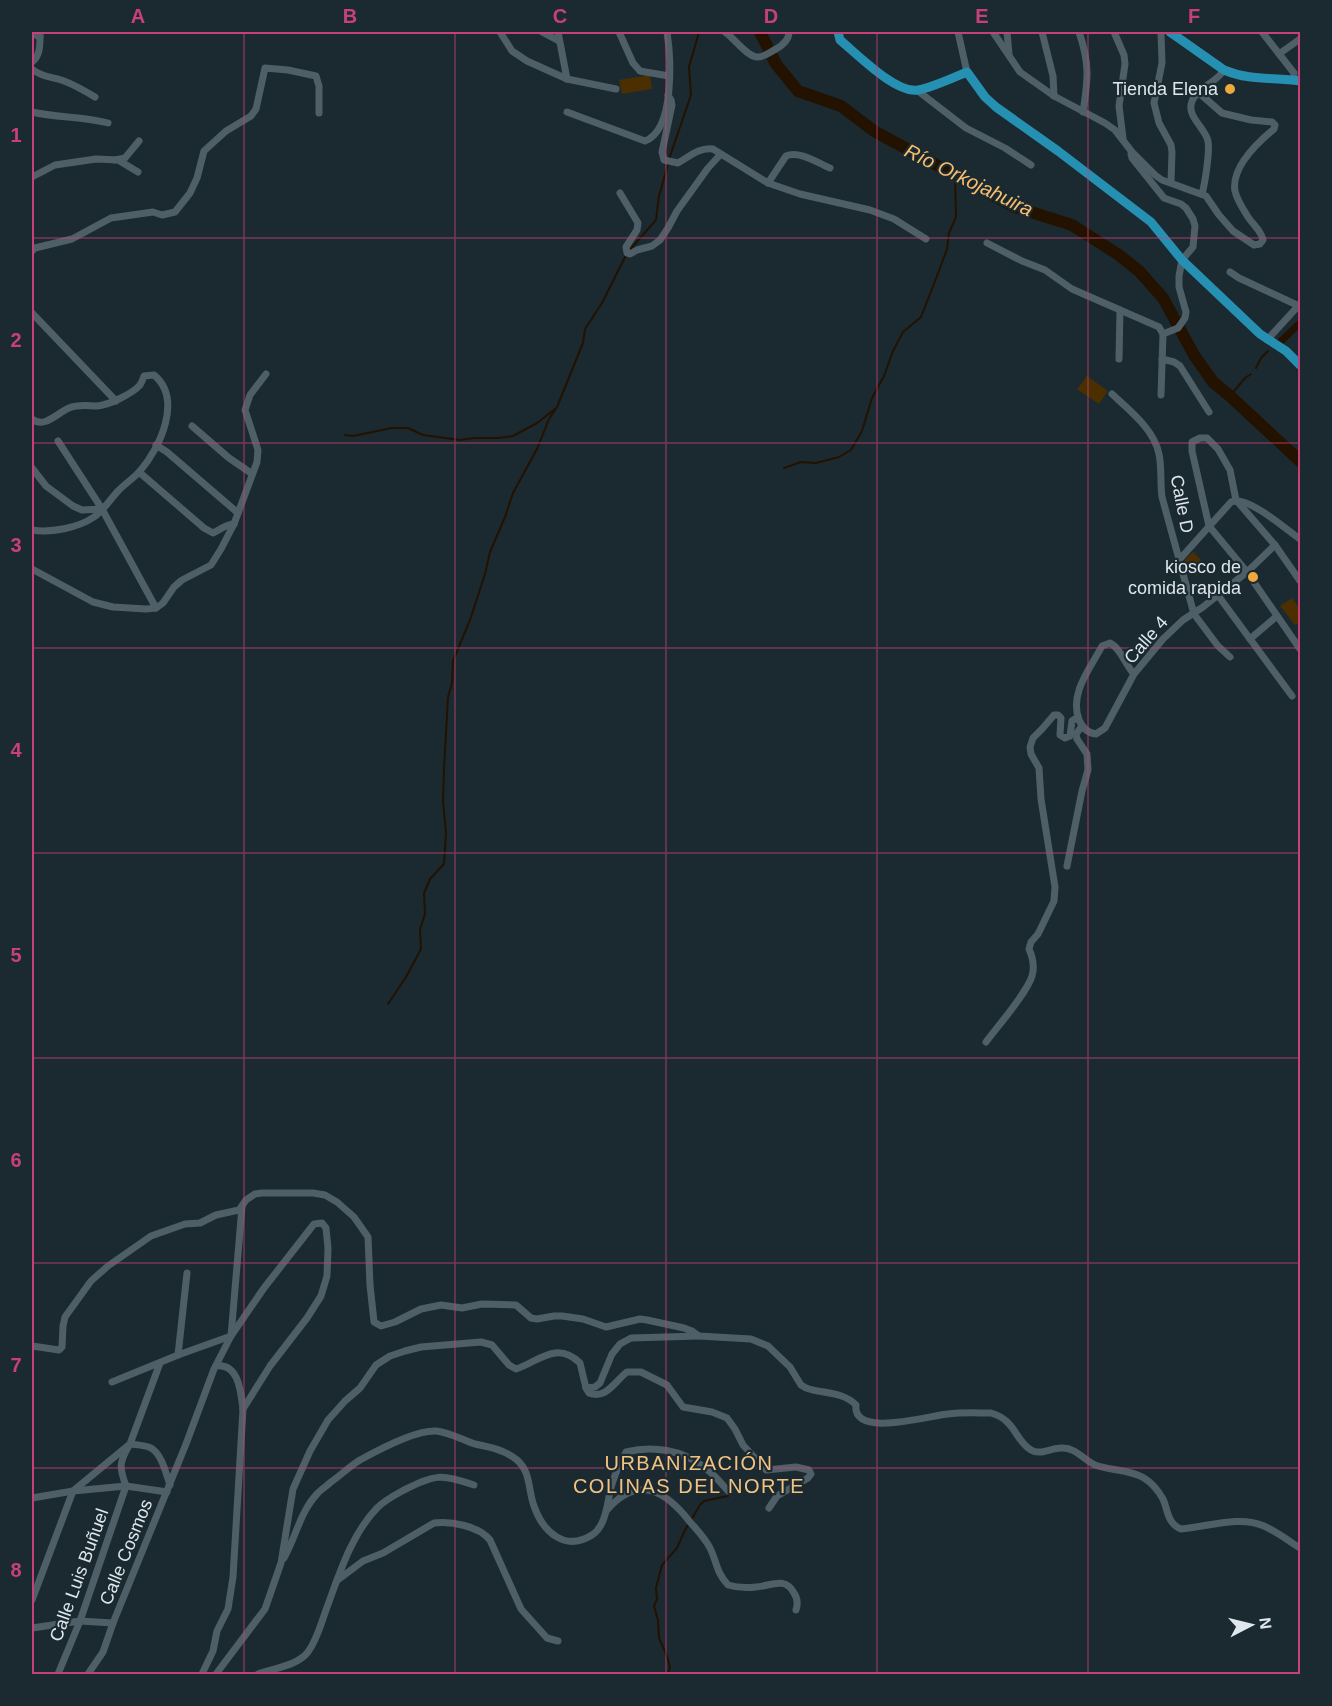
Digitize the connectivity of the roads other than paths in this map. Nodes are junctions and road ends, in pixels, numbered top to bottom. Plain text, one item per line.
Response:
1 (500, 32) edge
2 (542, 32) edge
3 (558, 32) edge
4 (619, 32) edge
5 (667, 32) edge
6 (725, 32) edge
7 (789, 32) edge
8 (838, 32) edge
9 (958, 32) edge
10 (993, 32) edge
11 (1007, 32) edge
12 (1042, 32) edge
13 (1079, 32) edge
14 (1114, 32) edge
15 (1162, 32) edge
16 (1170, 32) edge
17 (1262, 32) edge
18 (32, 33) edge
19 (40, 34) edge
20 (1300, 39) edge
21 (559, 41) junction
22 (1009, 54) junction
23 (1279, 54) junction
24 (32, 62) edge
25 (32, 69) edge
26 (1224, 70) junction
27 (967, 72) junction
28 (669, 76) junction
29 (567, 79) junction
30 (1297, 80) edge
31 (616, 89) dead end
32 (918, 91) junction
33 (1198, 92) junction
34 (668, 95) junction
35 (1054, 96) junction
36 (94, 97) dead end
37 (32, 112) edge
38 (567, 112) dead end
39 (1083, 112) junction
40 (319, 113) dead end
41 (108, 123) dead end
42 (1123, 138) junction
43 (139, 141) dead end
44 (1132, 152) junction
45 (720, 155) junction
46 (115, 160) junction
47 (1031, 165) dead end
48 (830, 168) dead end
49 (138, 172) dead end
50 (32, 177) edge
51 (1171, 182) junction
52 (768, 183) junction
53 (620, 193) dead end
54 (1202, 194) junction
55 (926, 239) dead end
56 (987, 243) dead end
57 (32, 251) edge
58 (1182, 260) junction
59 (1230, 272) dead end
60 (1300, 305) edge
61 (1120, 310) junction
62 (32, 313) edge
63 (1166, 333) junction
64 (1267, 340) junction
65 (1119, 359) dead end
66 (1162, 359) junction
67 (1300, 365) edge
68 (266, 374) dead end
69 (1112, 394) dead end
70 (1161, 395) dead end
71 (116, 401) junction
72 (1209, 412) dead end
73 (32, 419) edge
74 (192, 426) dead end
75 (58, 441) dead end
76 (156, 445) junction
77 (32, 468) edge
78 (139, 472) junction
79 (251, 473) junction
80 (1236, 500) junction
81 (102, 509) junction
82 (238, 513) junction
83 (234, 524) junction
84 (1209, 526) junction
85 (32, 530) edge
86 (1300, 539) edge
87 (1275, 545) junction
88 (1179, 560) junction
89 (32, 569) edge
90 (1246, 572) junction
91 (1300, 581) edge
92 (1217, 594) junction
93 (156, 608) junction
94 (1194, 614) junction
95 (1277, 616) junction
96 (1250, 639) junction
97 (1300, 647) edge
98 (1230, 657) dead end
99 (1134, 674) junction
100 (1292, 696) dead end
101 (1078, 717) junction
102 (1082, 726) junction
103 (1067, 866) dead end
104 (986, 1042) dead end
105 (242, 1208) junction
106 (187, 1274) dead end
107 (231, 1336) junction
108 (699, 1336) junction
109 (32, 1346) edge
110 (178, 1355) junction
111 (159, 1363) junction
112 (216, 1366) junction
113 (112, 1383) dead end
114 (586, 1388) junction
115 (243, 1409) junction
116 (130, 1444) junction
117 (474, 1485) dead end
118 (126, 1486) junction
119 (168, 1489) junction
120 (73, 1491) junction
121 (728, 1491) dead end
122 (32, 1498) edge
123 (769, 1508) dead end
124 (605, 1512) junction
125 (1300, 1548) edge
126 (281, 1563) junction
127 (338, 1580) junction
128 (32, 1600) edge
129 (796, 1611) dead end
130 (80, 1621) junction
131 (113, 1623) junction
132 (32, 1628) edge
133 (558, 1641) dead end
134 (58, 1674) edge
135 (88, 1674) edge
136 (202, 1674) edge
137 (216, 1674) edge
138 (258, 1674) edge

1 - 29 street
2 - 21 street
3 - 21 street
4 - 28 street
5 - 28 street
6 - 7 street
8 - 32 main road
9 - 27 street
10 - 22 street
11 - 22 street
12 - 35 street
13 - 39 street
14 - 42 street
15 - 51 street
16 - 26 main road
17 - 23 street
18 - 19 street
19 - 24 street
20 - 23 street
21 - 29 street
22 - 35 street
23 - 30 street
25 - 36 street
26 - 30 main road
26 - 33 street
27 - 32 main road
27 - 58 main road
28 - 34 street
29 - 31 street
32 - 47 street
33 - 54 street
33 - 54 street
34 - 38 street
34 - 45 street
35 - 39 street
37 - 41 street
39 - 42 street
40 - 57 street
42 - 44 street
43 - 46 street
44 - 51 street
44 - 58 street
45 - 52 street
45 - 53 street
46 - 49 street
46 - 50 street
48 - 52 street
51 - 54 street
52 - 55 street
56 - 61 street
58 - 63 street
58 - 64 main road
59 - 60 street
60 - 64 street
61 - 63 street
61 - 65 street
62 - 71 street
63 - 66 street
64 - 67 main road
66 - 70 street
66 - 72 street
68 - 79 street
69 - 88 street, Calle D
71 - 73 street
71 - 76 street
74 - 79 street
75 - 81 street
76 - 78 street
76 - 82 street
77 - 81 street
78 - 81 street
78 - 83 street
79 - 82 street
80 - 84 street
80 - 84 street
80 - 86 street
80 - 87 street
81 - 85 street
81 - 93 street
82 - 83 street
83 - 93 street
84 - 88 street
84 - 90 street
87 - 90 street, Calle 4
87 - 91 street
88 - 94 street, Calle D
89 - 93 street
90 - 92 street, Calle 4
90 - 95 street
92 - 94 street, Calle 4
92 - 96 street
94 - 98 street, Calle D
94 - 99 street, Calle 4
95 - 96 street
95 - 97 street
96 - 100 street
99 - 101 street
99 - 102 street, Calle 4
101 - 102 street
101 - 104 street
102 - 103 street
105 - 107 street
105 - 108 street
105 - 109 street
106 - 110 street
107 - 110 street
107 - 112 street, Calle Cosmos
107 - 115 street
108 - 114 street
108 - 125 street
110 - 111 street
111 - 113 street
111 - 116 street
112 - 115 street
112 - 119 street, Calle Cosmos
114 - 123 street
114 - 126 street
115 - 136 street
116 - 118 street
116 - 119 street
116 - 120 street
117 - 127 street
118 - 119 street
118 - 120 street
118 - 130 street, Calle Luis Buñuel
119 - 131 street, Calle Cosmos
120 - 122 street
120 - 128 street
121 - 124 street
124 - 126 street
124 - 129 street
126 - 137 street
127 - 133 street
127 - 138 street
130 - 131 street
130 - 132 street
130 - 134 street, Calle Luis Buñuel
131 - 135 street, Calle Cosmos

